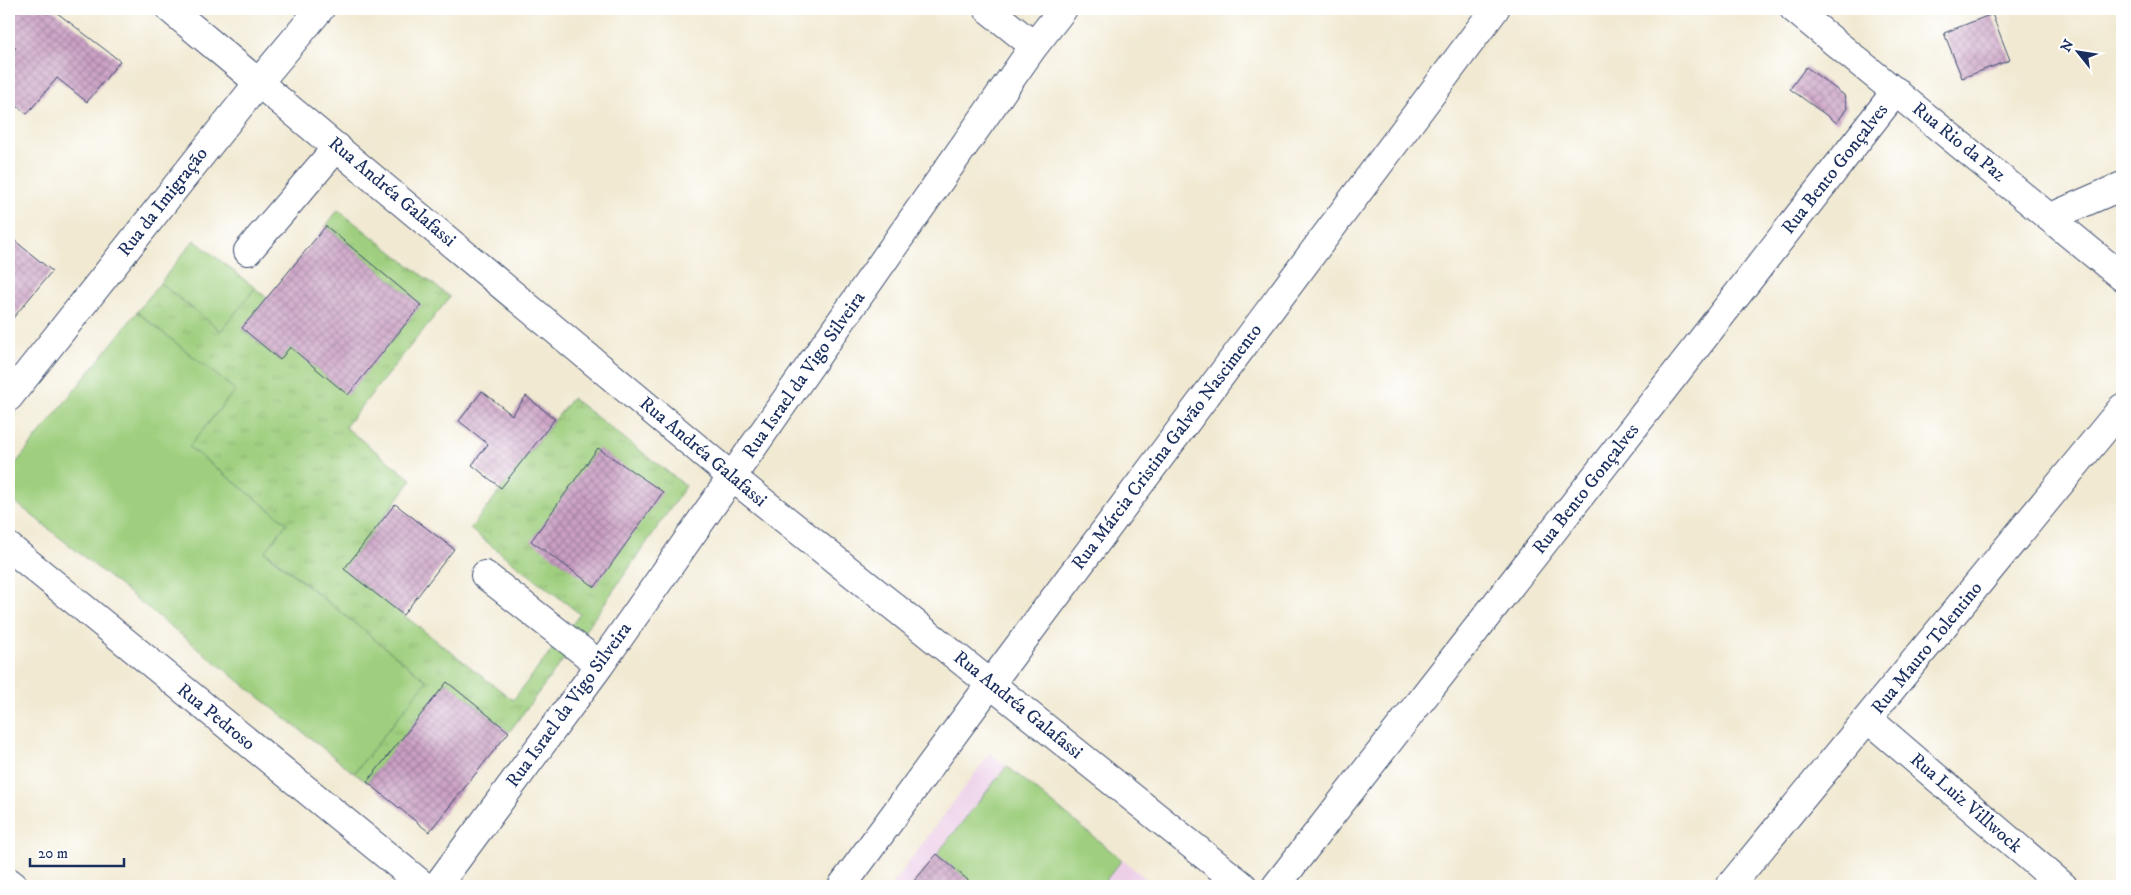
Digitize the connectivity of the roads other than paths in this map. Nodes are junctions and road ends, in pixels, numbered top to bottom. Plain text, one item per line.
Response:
1 (170, 9) edge
2 (320, 9) edge
3 (988, 9) edge
4 (1063, 9) edge
5 (1495, 9) edge
6 (1794, 9) edge
7 (1034, 46) junction
8 (259, 82) junction
9 (1896, 91) junction
10 (337, 146) junction
11 (2122, 186) edge
12 (2051, 217) junction
13 (248, 251) dead end
14 (2122, 277) edge
15 (9, 396) edge
16 (2122, 408) edge
17 (732, 477) junction
18 (9, 547) edge
19 (485, 575) dead end
20 (600, 665) junction
21 (991, 683) junction
22 (1868, 719) junction
23 (9, 882) edge
24 (14, 886) edge
25 (424, 886) edge
26 (437, 886) edge
27 (842, 886) edge
28 (1243, 886) edge
29 (1276, 886) edge
30 (1730, 886) edge
31 (2063, 886) edge

1 - 8 street, Rua Andréa Galafassi
2 - 8 street, Rua da Imigração
3 - 7 street
4 - 7 street, Rua Israel da Vigo Silveira
5 - 21 street, Rua Márcia Cristina Galvão Nascimento
6 - 9 street, Rua Rio da Paz
7 - 17 street, Rua Israel da Vigo Silveira
8 - 10 street, Rua Andréa Galafassi
8 - 15 street, Rua da Imigração
9 - 12 street, Rua Rio da Paz
9 - 29 street, Rua Bento Gonçalves
10 - 13 street
10 - 17 street, Rua Andréa Galafassi
11 - 12 street
12 - 14 street, Rua Rio da Paz
16 - 22 street, Rua Mauro Tolentino
17 - 20 street, Rua Israel da Vigo Silveira
17 - 21 street, Rua Andréa Galafassi
18 - 25 street, Rua Pedroso
19 - 20 street
20 - 26 street, Rua Israel da Vigo Silveira
21 - 27 street, Rua Márcia Cristina Galvão Nascimento
21 - 28 street, Rua Andréa Galafassi
22 - 30 street, Rua Mauro Tolentino
22 - 31 street, Rua Luiz Villwock
23 - 24 street

